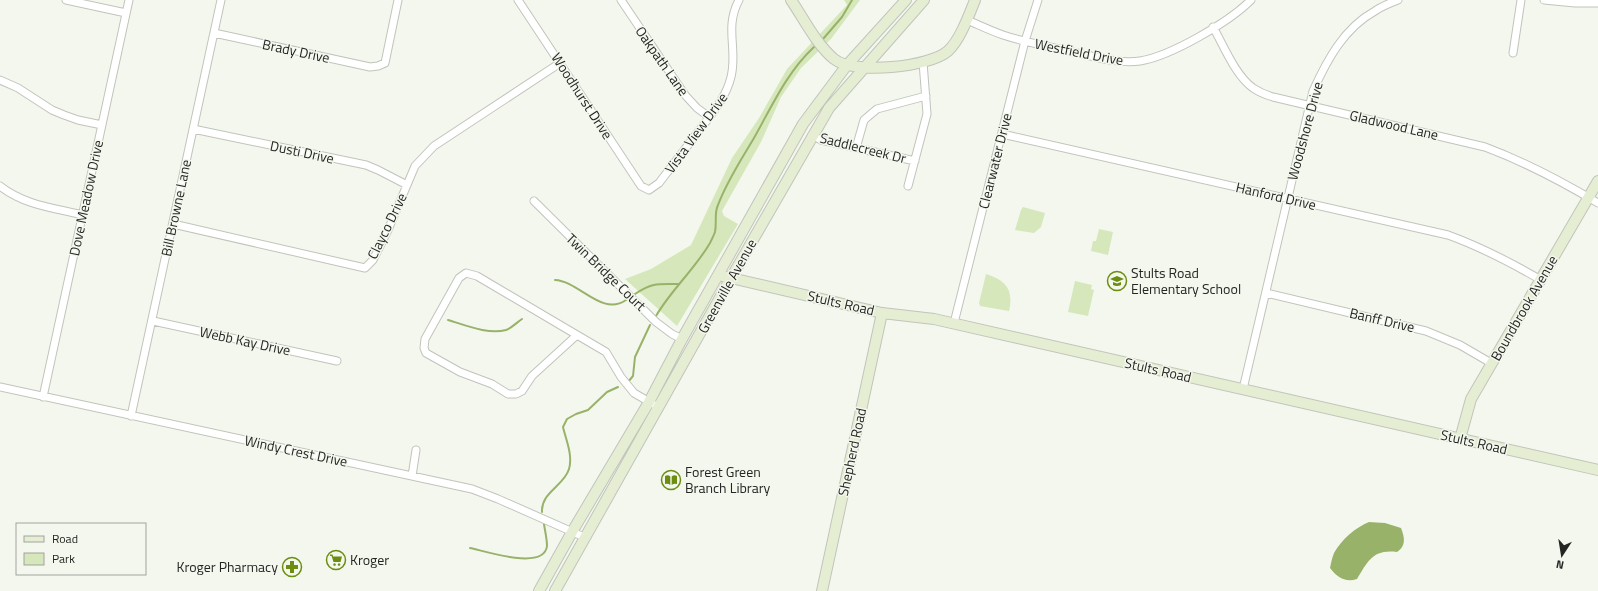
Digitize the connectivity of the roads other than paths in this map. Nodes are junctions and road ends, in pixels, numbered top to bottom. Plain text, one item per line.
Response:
1 (66, 0) edge
2 (129, 0) edge
3 (221, 0) edge
4 (398, 0) edge
5 (518, 0) edge
6 (621, 0) edge
7 (739, 0) edge
8 (791, 0) edge
9 (906, 0) edge
10 (924, 0) edge
11 (975, 0) edge
12 (1038, 0) edge
13 (1251, 0) edge
14 (1398, 0) edge
15 (1521, 0) edge
16 (1544, 0) edge
17 (1598, 3) edge
18 (126, 13) junction
19 (967, 20) junction
20 (1213, 27) junction
21 (214, 34) junction
22 (1025, 41) junction
23 (1513, 53) dead end
24 (923, 62) junction
25 (560, 63) junction
26 (847, 65) junction
27 (864, 68) junction
28 (0, 80) edge
29 (926, 96) junction
30 (1309, 105) junction
31 (709, 117) junction
32 (102, 125) junction
33 (193, 129) junction
34 (1002, 134) junction
35 (812, 135) junction
36 (856, 148) junction
37 (915, 161) junction
38 (1598, 181) edge
39 (407, 185) junction
40 (0, 186) edge
41 (908, 186) dead end
42 (649, 190) joint
43 (1588, 197) junction
44 (1288, 198) junction
45 (534, 201) dead end
46 (1598, 203) edge
47 (82, 214) junction
48 (173, 224) junction
49 (718, 275) junction
50 (731, 278) junction
51 (1540, 280) junction
52 (1266, 293) junction
53 (882, 313) junction
54 (153, 321) junction
55 (954, 323) junction
56 (577, 335) junction
57 (682, 339) junction
58 (338, 361) dead end
59 (1491, 363) junction
60 (0, 387) edge
61 (1243, 389) junction
62 (44, 397) junction
63 (648, 402) junction
64 (658, 408) junction
65 (132, 416) junction
66 (1460, 439) junction
67 (416, 450) dead end
68 (1598, 470) edge
69 (412, 476) junction
70 (572, 532) junction
71 (584, 537) junction
72 (544, 588) edge
73 (555, 591) edge
74 (822, 591) edge

1 - 18 street
2 - 18 street, Dove Meadow Drive
3 - 21 street, Bill Browne Lane
4 - 21 street, Brady Drive
5 - 25 street, Woodhurst Drive
6 - 31 street, Oakpath Lane
7 - 31 street, Vista View Drive
8 - 26 street
9 - 26 street, Greenville Avenue
10 - 27 street, Greenville Avenue
11 - 19 street
12 - 22 street, Clearwater Drive
13 - 20 street, Westfield Drive
14 - 30 street, Woodshore Drive
15 - 23 street
16 - 17 street
18 - 32 street, Dove Meadow Drive
19 - 22 street, Westfield Drive
19 - 24 street
20 - 22 street, Westfield Drive
20 - 30 street, Gladwood Lane
21 - 33 street, Bill Browne Lane
22 - 34 street, Clearwater Drive
24 - 27 street
24 - 29 street
25 - 39 street, Clayco Drive
25 - 42 street, Woodhurst Drive
26 - 27 street
26 - 49 street, Greenville Avenue
27 - 35 street, Greenville Avenue
28 - 32 street
29 - 36 street
29 - 37 street
30 - 43 street, Gladwood Lane
30 - 44 street, Woodshore Drive
31 - 42 street, Vista View Drive
32 - 47 street, Dove Meadow Drive
33 - 39 street, Dusti Drive
33 - 48 street, Bill Browne Lane
34 - 44 street, Hanford Drive
34 - 55 street, Clearwater Drive
35 - 36 street, Saddlecreek Dr
35 - 50 street, Greenville Avenue
36 - 37 street, Saddlecreek Dr
37 - 41 street
38 - 43 street, Boundbrook Avenue
39 - 48 street, Clayco Drive
40 - 47 street
43 - 46 street, Gladwood Lane
43 - 51 street, Boundbrook Avenue
44 - 51 street, Hanford Drive
44 - 52 street, Woodshore Drive
45 - 57 street, Twin Bridge Court
47 - 62 street, Dove Meadow Drive
48 - 54 street, Bill Browne Lane
49 - 50 street, Stults Road
49 - 57 street, Greenville Avenue
50 - 53 street, Stults Road
50 - 64 street, Greenville Avenue
51 - 59 street, Boundbrook Avenue
52 - 59 street, Banff Drive
52 - 61 street, Woodshore Drive
53 - 55 street, Stults Road
53 - 74 street, Shepherd Road
54 - 58 street, Webb Kay Drive
54 - 65 street, Bill Browne Lane
55 - 61 street, Stults Road
56 - 56 street
56 - 63 street
57 - 63 street, Greenville Avenue
59 - 66 street, Boundbrook Avenue
60 - 62 street, Windy Crest Drive
61 - 66 street, Stults Road
62 - 65 street, Windy Crest Drive
63 - 64 street
63 - 70 street, Greenville Avenue
64 - 71 street, Greenville Avenue
65 - 69 street, Windy Crest Drive
66 - 68 street, Stults Road
67 - 69 street
69 - 70 street, Windy Crest Drive
70 - 71 street, Windy Crest Drive
70 - 72 street, Greenville Avenue
71 - 73 street, Greenville Avenue

